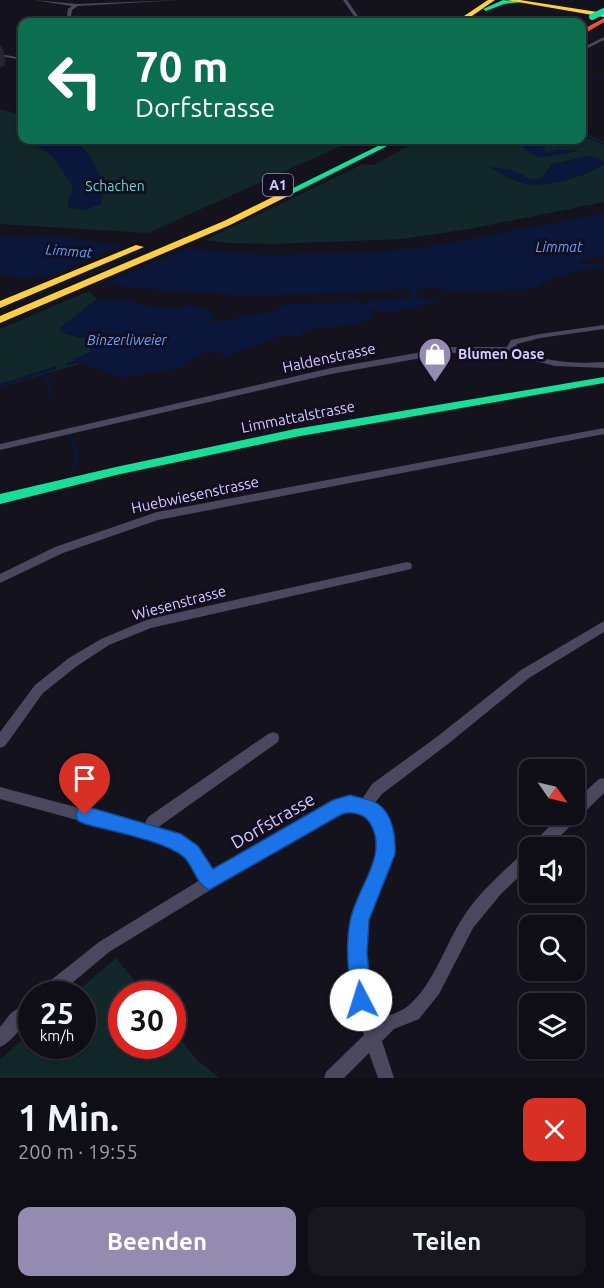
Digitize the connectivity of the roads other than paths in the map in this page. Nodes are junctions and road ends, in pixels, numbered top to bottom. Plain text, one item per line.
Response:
1 (36, 0) edge
2 (178, 0) edge
3 (345, 0) edge
4 (501, 0) edge
5 (518, 1) edge
6 (490, 2) edge
7 (76, 5) junction
8 (69, 18) edge
9 (357, 18) edge
10 (468, 18) edge
11 (477, 18) edge
12 (593, 19) edge
13 (604, 38) edge
14 (586, 48) edge
15 (0, 55) edge
16 (18, 58) edge
17 (361, 144) edge
18 (387, 144) edge
19 (2, 304) edge
20 (0, 320) edge
21 (604, 327) edge
22 (510, 349) junction
23 (604, 365) edge
24 (604, 380) edge
25 (604, 431) edge
26 (0, 447) edge
27 (0, 500) edge
28 (406, 566) dead end
29 (0, 579) edge
30 (604, 626) edge
31 (273, 738) dead end
32 (0, 742) edge
33 (604, 784) edge
34 (0, 793) edge
35 (585, 802) edge
36 (364, 807) junction
37 (561, 825) edge
38 (148, 832) junction
39 (549, 837) edge
40 (519, 867) edge
41 (209, 881) junction
42 (63, 981) edge
43 (18, 1018) edge
44 (372, 1038) junction
45 (0, 1039) edge
46 (332, 1078) edge
47 (386, 1078) edge

1 - 7 street
2 - 7 street
3 - 9 street
4 - 6 main road
5 - 6 main road
5 - 12 main road
6 - 10 main road
6 - 11 main road
7 - 8 street
13 - 14 street
15 - 16 street
17 - 19 main road, A1
18 - 20 main road, A1
21 - 22 street, Haldenstrasse
22 - 23 street
22 - 26 street, Haldenstrasse
24 - 27 main road, Limmattalstrasse
25 - 29 street, Huebwiesenstrasse
28 - 32 street, Wiesenstrasse
30 - 36 street
31 - 38 street
33 - 35 street
34 - 38 street
36 - 41 street, Dorfstrasse
36 - 44 street
37 - 39 street
38 - 41 street
40 - 44 street
41 - 42 street, Dorfstrasse
43 - 45 street
44 - 46 street
44 - 47 street

